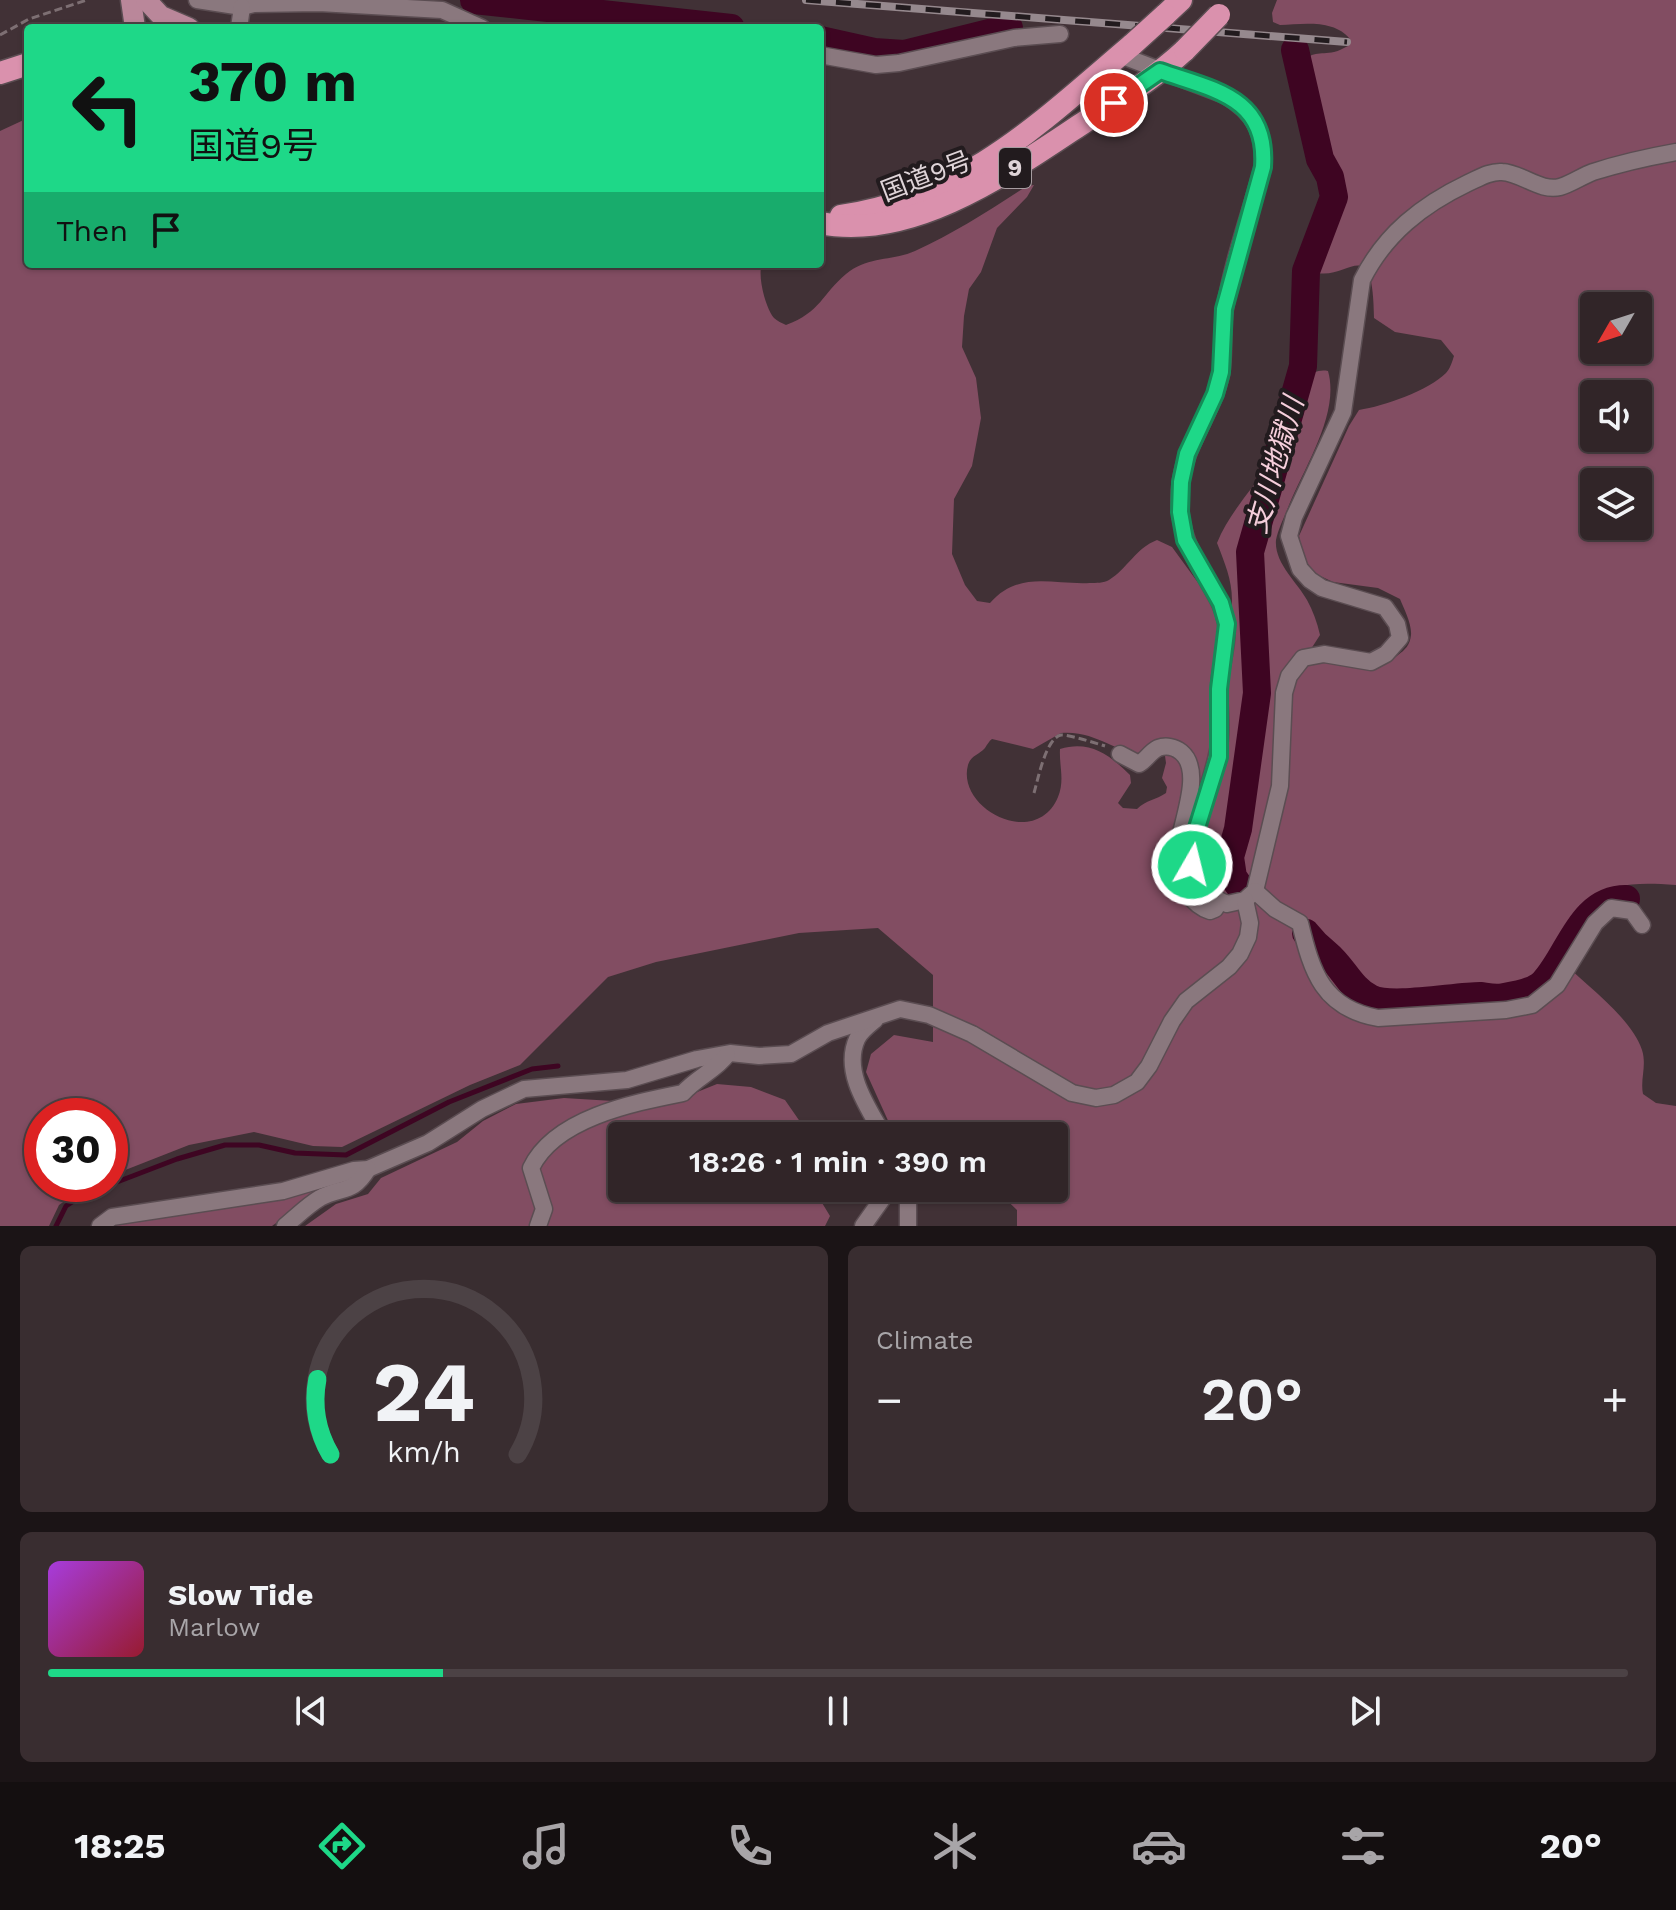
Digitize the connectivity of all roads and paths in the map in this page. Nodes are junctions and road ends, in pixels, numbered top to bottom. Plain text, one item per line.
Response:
1 (87, 0) edge
2 (131, 0) edge
3 (146, 0) edge
4 (197, 0) edge
5 (242, 7) junction
6 (1173, 8) edge
7 (1224, 8) edge
8 (134, 24) edge
9 (180, 24) edge
10 (240, 24) edge
11 (473, 24) edge
12 (1060, 34) dead end
13 (0, 35) edge
14 (1127, 49) junction
15 (824, 56) edge
16 (24, 65) edge
17 (1160, 71) junction
18 (0, 73) edge
19 (1676, 152) edge
20 (824, 219) edge
21 (824, 221) edge
22 (1120, 754) joint
23 (1034, 793) dead end
24 (1250, 895) junction
25 (1220, 901) junction
26 (1642, 925) dead end
27 (876, 1019) junction
28 (728, 1054) junction
29 (877, 1122) edge
30 (368, 1169) junction
31 (880, 1202) edge
32 (908, 1202) edge
33 (100, 1226) edge
34 (285, 1226) edge
35 (538, 1226) edge
36 (863, 1226) edge
37 (908, 1226) edge

1 - 13 path
2 - 8 main road
3 - 9 main road
4 - 5 street
5 - 10 street
5 - 11 street
6 - 14 highway, 国道9号 / 9, bridge
7 - 17 highway, 国道9号 / 9, bridge
12 - 15 street
14 - 17 street
14 - 20 highway, 国道9号 / 9
16 - 18 highway
17 - 21 highway, 国道9号 / 9
17 - 25 street
19 - 24 street
22 - 23 path
22 - 25 street
24 - 25 street
24 - 26 street
24 - 27 street
27 - 28 street
27 - 29 street
28 - 30 street
28 - 35 street
30 - 33 street
30 - 34 street
31 - 36 street
32 - 37 street

